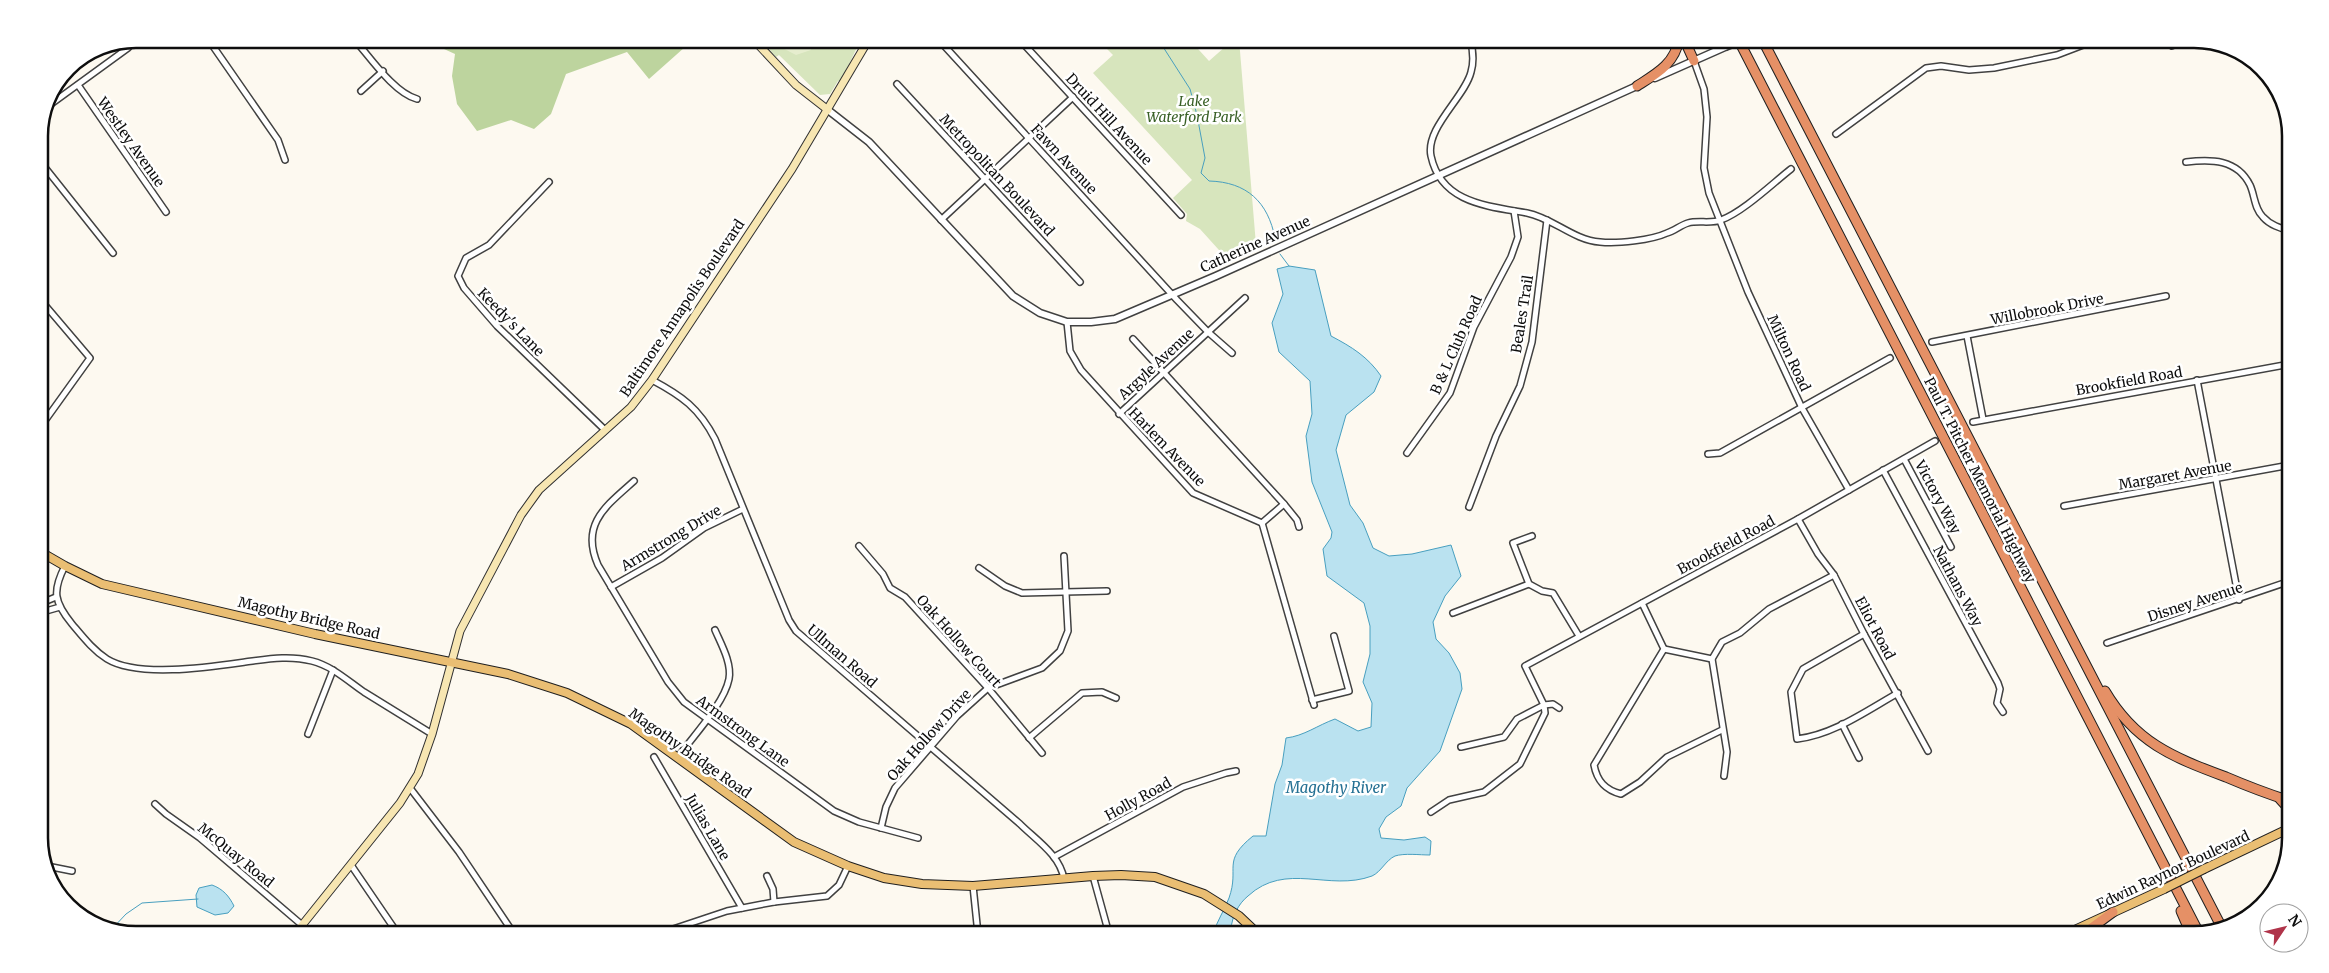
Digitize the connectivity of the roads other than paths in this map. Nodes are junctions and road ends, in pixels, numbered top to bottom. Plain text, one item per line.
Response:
1 (128, 48) dead end
2 (214, 48) edge
3 (362, 48) edge
4 (762, 48) edge
5 (864, 48) edge
6 (946, 48) edge
7 (1027, 48) edge
8 (1472, 48) edge
9 (1677, 48) edge
10 (1688, 48) edge
11 (1723, 48) edge
12 (1743, 48) edge
13 (1767, 48) edge
14 (2075, 48) edge
15 (1694, 61) junction
16 (383, 71) junction
17 (897, 84) dead end
18 (78, 85) junction
19 (1636, 86) junction
20 (361, 90) dead end
21 (1073, 97) junction
22 (417, 99) dead end
23 (54, 102) edge
24 (828, 110) junction
25 (1836, 134) dead end
26 (1029, 138) junction
27 (285, 160) dead end
28 (2186, 162) dead end
29 (1792, 168) dead end
30 (48, 171) edge
31 (1438, 177) junction
32 (985, 179) junction
33 (549, 182) dead end
34 (1514, 211) junction
35 (166, 212) dead end
36 (1181, 215) dead end
37 (941, 220) junction
38 (1547, 220) junction
39 (1720, 221) junction
40 (2281, 228) edge
41 (113, 253) dead end
42 (1080, 282) dead end
43 (1173, 294) junction
44 (2166, 296) dead end
45 (1246, 298) dead end
46 (48, 309) edge
47 (1067, 322) junction
48 (1208, 332) junction
49 (1967, 336) junction
50 (1133, 338) dead end
51 (1932, 342) dead end
52 (1232, 353) dead end
53 (1890, 358) dead end
54 (2281, 365) edge
55 (1163, 374) junction
56 (652, 380) junction
57 (2197, 380) junction
58 (1802, 408) junction
59 (1119, 414) junction
60 (48, 416) edge
61 (1984, 419) junction
62 (1973, 422) dead end
63 (605, 430) junction
64 (1935, 441) dead end
65 (1407, 453) dead end
66 (1708, 454) dead end
67 (1904, 458) junction
68 (2281, 466) edge
69 (1883, 470) junction
70 (2216, 478) junction
71 (634, 481) dead end
72 (1849, 490) junction
73 (1284, 504) junction
74 (2064, 506) dead end
75 (1469, 507) dead end
76 (743, 509) junction
77 (1798, 519) junction
78 (1262, 523) junction
79 (1299, 527) dead end
80 (2016, 531) junction
81 (1532, 536) dead end
82 (859, 546) dead end
83 (1951, 547) dead end
84 (48, 556) edge
85 (1064, 556) dead end
86 (65, 566) junction
87 (979, 568) dead end
88 (1834, 575) junction
89 (1529, 584) junction
90 (2282, 584) edge
91 (611, 587) junction
92 (1107, 591) dead end
93 (1067, 592) junction
94 (56, 597) junction
95 (48, 600) edge
96 (2239, 600) junction
97 (1642, 604) junction
98 (60, 607) junction
99 (48, 610) edge
100 (1454, 613) dead end
101 (715, 630) dead end
102 (1864, 634) junction
103 (1334, 636) dead end
104 (1579, 636) junction
105 (2107, 643) dead end
106 (1664, 649) junction
107 (1712, 659) junction
108 (450, 662) junction
109 (333, 670) junction
110 (988, 688) junction
111 (1898, 694) junction
112 (1116, 698) dead end
113 (1544, 705) junction
114 (1559, 708) dead end
115 (2003, 712) dead end
116 (706, 719) junction
117 (1842, 724) junction
118 (1722, 730) junction
119 (308, 734) dead end
120 (432, 734) junction
121 (1029, 738) junction
122 (931, 748) junction
123 (1461, 748) dead end
124 (1928, 751) dead end
125 (1042, 753) dead end
126 (654, 757) dead end
127 (678, 757) junction
128 (1860, 758) dead end
129 (1236, 771) dead end
130 (1724, 776) dead end
131 (410, 788) junction
132 (2275, 796) junction
133 (2282, 798) edge
134 (2282, 802) edge
135 (155, 804) dead end
136 (1431, 812) dead end
137 (881, 828) junction
138 (2282, 832) edge
139 (918, 838) dead end
140 (2157, 853) junction
141 (1054, 857) junction
142 (351, 865) junction
143 (848, 866) junction
144 (52, 867) edge
145 (72, 871) dead end
146 (767, 876) dead end
147 (1093, 876) junction
148 (1064, 879) junction
149 (974, 886) junction
150 (774, 902) junction
151 (742, 908) junction
152 (2113, 912) junction
153 (2219, 922) edge
154 (302, 925) joint
155 (393, 926) edge
156 (509, 926) edge
157 (687, 926) edge
158 (977, 926) edge
159 (1107, 926) edge
160 (1250, 926) edge
161 (2086, 926) edge
162 (2093, 926) edge
163 (2188, 926) edge
164 (2194, 926) edge

1 - 18 street
2 - 27 street
3 - 16 street
4 - 24 main road
5 - 24 main road, Baltimore Annapolis Boulevard
6 - 26 street, Fawn Avenue
7 - 21 street, Druid Hill Avenue
8 - 31 street
9 - 19 highway
10 - 15 highway
11 - 15 street, Catherine Avenue, bridge
12 - 140 highway, Paul T. Pitcher Memorial Highway
13 - 80 highway, Paul T. Pitcher Memorial Highway
14 - 25 street
15 - 19 street, Catherine Avenue
15 - 39 street, Milton Road
16 - 20 street
16 - 22 street
17 - 32 street, Metropolitan Boulevard
18 - 23 street
18 - 35 street, Westley Avenue
19 - 31 street, Catherine Avenue
21 - 26 street
21 - 36 street, Druid Hill Avenue
24 - 37 street, Catherine Avenue
24 - 56 main road, Baltimore Annapolis Boulevard
26 - 32 street
26 - 43 street, Fawn Avenue
28 - 40 street
29 - 39 street
30 - 41 street
31 - 34 street
31 - 43 street, Catherine Avenue
32 - 37 street
32 - 42 street, Metropolitan Boulevard
33 - 63 street, Keedy's Lane
34 - 38 street
34 - 65 street, B & L Club Road
37 - 47 street, Catherine Avenue
38 - 39 street
38 - 75 street, Beales Trail
39 - 58 street, Milton Road
43 - 47 street, Catherine Avenue
43 - 48 street, Argyle Avenue
44 - 49 street, Willobrook Drive
45 - 48 street, Argyle Avenue
46 - 60 street
47 - 59 street, Harlem Avenue
48 - 52 street, Argyle Avenue
48 - 55 street, Argyle Avenue
49 - 51 street, Willobrook Drive
49 - 61 street
50 - 55 street
53 - 58 street
54 - 57 street, Brookfield Road
55 - 59 street, Argyle Avenue
55 - 73 street
56 - 63 main road, Baltimore Annapolis Boulevard
56 - 76 street, Ullman Road
57 - 61 street, Brookfield Road
57 - 70 street
58 - 66 street
58 - 72 street, Milton Road
59 - 78 street, Harlem Avenue
61 - 62 street, Brookfield Road
63 - 108 main road, Baltimore Annapolis Boulevard
64 - 67 street, Brookfield Road
67 - 69 street, Brookfield Road
67 - 83 street, Victory Way
68 - 70 street, Margaret Avenue
69 - 72 street, Brookfield Road
69 - 115 street, Nathans Way
70 - 74 street, Margaret Avenue
70 - 96 street
71 - 91 street, Armstrong Lane
72 - 77 street, Brookfield Road
73 - 78 street
73 - 79 street
76 - 91 street, Armstrong Drive
76 - 122 street, Ullman Road
77 - 88 street, Eliot Road
77 - 97 street, Brookfield Road
78 - 103 street
80 - 132 highway
80 - 153 highway, Paul T. Pitcher Memorial Highway
81 - 89 street
82 - 110 street, Oak Hollow Court
84 - 86 main road, Magothy Bridge Road
85 - 93 street, Oak Hollow Drive
86 - 94 street
86 - 108 main road, Magothy Bridge Road
87 - 93 street
88 - 102 street, Eliot Road
88 - 107 street
89 - 100 street
89 - 104 street
90 - 96 street, Disney Avenue
91 - 116 street, Armstrong Lane
92 - 93 street
93 - 110 street, Oak Hollow Drive
94 - 95 street
94 - 98 street
96 - 105 street, Disney Avenue
97 - 104 street, Brookfield Road
97 - 106 street
98 - 99 street
98 - 109 street
101 - 116 street
102 - 111 street, Eliot Road
102 - 117 street
104 - 113 street, Brookfield Road
106 - 107 street
106 - 118 street
107 - 118 street
108 - 120 main road, Baltimore Annapolis Boulevard
108 - 127 main road, Magothy Bridge Road
109 - 119 street
109 - 120 street
110 - 121 street, Oak Hollow Court
110 - 122 street, Oak Hollow Drive
111 - 117 street
111 - 124 street, Eliot Road
112 - 121 street
113 - 114 street
113 - 123 street
113 - 136 street
116 - 127 street
116 - 137 street, Armstrong Lane
117 - 128 street
118 - 130 street
120 - 131 main road, Baltimore Annapolis Boulevard
121 - 125 street, Oak Hollow Court
122 - 137 street, Oak Hollow Drive
122 - 141 street, Ullman Road
126 - 151 street, Julias Lane
127 - 143 main road, Magothy Bridge Road
129 - 141 street, Holly Road
131 - 142 main road, Baltimore Annapolis Boulevard
131 - 156 street
132 - 133 highway
132 - 134 highway
135 - 154 street, McQuay Road
137 - 139 street, Armstrong Lane
138 - 152 main road, Edwin Raynor Boulevard, bridge
140 - 163 highway
140 - 164 highway, Paul T. Pitcher Memorial Highway
141 - 148 street, Ullman Road
142 - 154 main road, Baltimore Annapolis Boulevard
142 - 155 street
143 - 149 main road, Magothy Bridge Road
143 - 150 street
144 - 145 street
146 - 150 street
147 - 148 main road, Magothy Bridge Road
147 - 159 street
147 - 160 main road, Magothy Bridge Road
148 - 149 main road, Magothy Bridge Road
149 - 158 street
150 - 151 street
151 - 157 street
152 - 161 main road, Edwin Raynor Boulevard
152 - 162 highway

